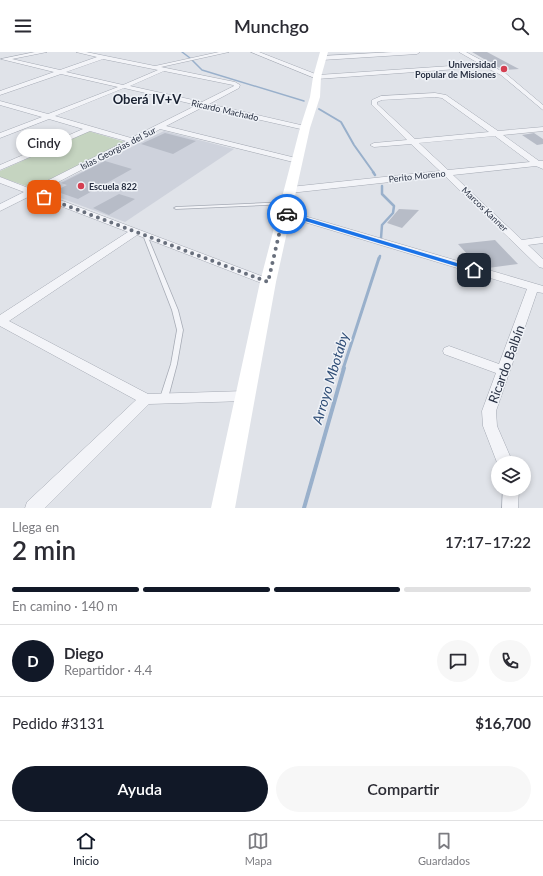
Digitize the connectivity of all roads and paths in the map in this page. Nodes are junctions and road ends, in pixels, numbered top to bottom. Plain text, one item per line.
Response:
1 (44, 52) edge
2 (79, 52) edge
3 (226, 52) edge
4 (254, 52) edge
5 (417, 52) edge
6 (462, 52) edge
7 (323, 55) edge
8 (104, 57) junction
9 (2, 59) edge
10 (487, 65) junction
11 (155, 67) junction
12 (164, 69) junction
13 (61, 72) junction
14 (317, 77) junction
15 (125, 86) junction
16 (0, 92) edge
17 (0, 103) edge
18 (203, 105) junction
19 (542, 106) edge
20 (14, 107) junction
21 (0, 112) edge
22 (50, 117) junction
23 (161, 127) junction
24 (90, 128) junction
25 (305, 128) junction
26 (543, 129) edge
27 (496, 133) junction
28 (0, 136) edge
29 (134, 141) junction
30 (414, 141) junction
31 (374, 145) dead end
32 (297, 161) junction
33 (541, 164) edge
34 (0, 168) edge
35 (447, 173) junction
36 (0, 180) edge
37 (290, 190) junction
38 (31, 192) junction
39 (0, 208) edge
40 (176, 208) dead end
41 (286, 208) junction
42 (141, 233) junction
43 (543, 240) edge
44 (520, 243) junction
45 (543, 265) edge
46 (268, 282) junction
47 (538, 289) edge
48 (0, 321) edge
49 (450, 351) dead end
50 (503, 371) junction
51 (245, 396) junction
52 (164, 398) junction
53 (146, 399) junction
54 (502, 456) edge
55 (511, 496) edge
56 (33, 508) edge
57 (223, 508) edge
58 (510, 508) edge

1 - 9 street
2 - 8 street
3 - 11 street
4 - 14 street
5 - 7 street
6 - 10 street
7 - 14 street
8 - 11 street
8 - 13 street
9 - 13 street, Ricardo Machado
10 - 14 street
10 - 19 street
11 - 12 street
12 - 15 street
12 - 18 street, Islas Georgias del Sur
13 - 15 street, Ricardo Machado
13 - 16 street
14 - 25 street
15 - 18 street, Ricardo Machado
15 - 22 street
17 - 20 street
18 - 23 street, Islas Georgias del Sur
18 - 25 street, Ricardo Machado
20 - 21 street
20 - 22 street
22 - 24 street
22 - 28 street
23 - 29 street, Islas Georgias del Sur
23 - 32 street
24 - 29 street
24 - 34 street
25 - 32 street
26 - 27 street
27 - 30 street
27 - 30 street, Marcos Kanner
27 - 33 street
29 - 38 street, Islas Georgias del Sur
30 - 31 street
30 - 35 street, Marcos Kanner
32 - 37 street
33 - 35 street, Perito Moreno
35 - 37 street, Perito Moreno
35 - 44 street, Marcos Kanner
36 - 38 street
37 - 41 street
38 - 39 street, Islas Georgias del Sur
38 - 42 street
40 - 41 lane
41 - 46 street
41 - 47 street
42 - 46 street
42 - 48 street
42 - 52 lane
43 - 44 street
44 - 45 street, Marcos Kanner
46 - 51 street
47 - 50 street, Ricardo Balbín
48 - 53 street
49 - 50 street
50 - 54 street, Ricardo Balbín
51 - 52 street
51 - 57 street
52 - 53 street
53 - 56 street
55 - 58 street

